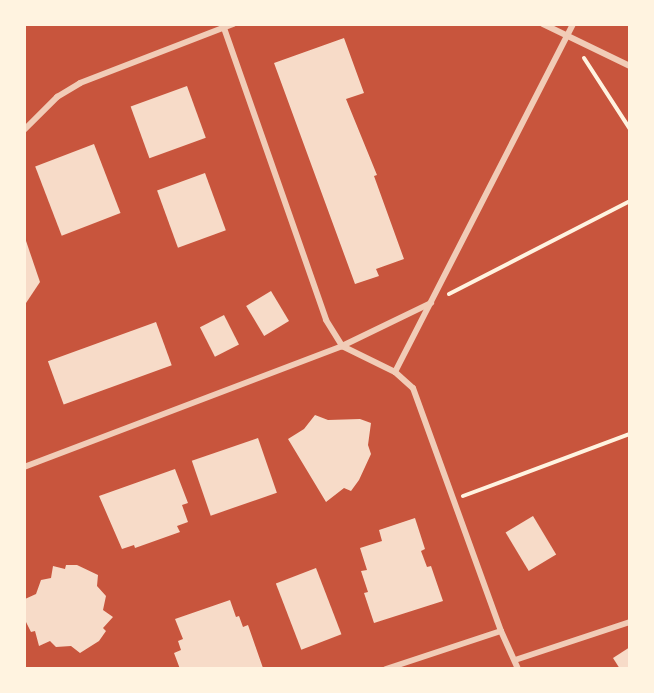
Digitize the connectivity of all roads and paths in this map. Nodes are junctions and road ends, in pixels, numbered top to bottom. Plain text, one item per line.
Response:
1 (233, 24) edge
2 (543, 24) edge
3 (573, 24) edge
4 (224, 28) junction
5 (568, 35) junction
6 (630, 66) edge
7 (630, 129) edge
8 (24, 130) edge
9 (630, 201) edge
10 (431, 303) junction
11 (342, 346) junction
12 (396, 372) junction
13 (630, 434) edge
14 (24, 467) edge
15 (454, 500) junction
16 (630, 622) edge
17 (501, 631) junction
18 (515, 660) junction
19 (386, 669) edge
20 (518, 669) edge

1 - 4 street
2 - 5 street
3 - 5 street
4 - 8 street
4 - 11 street
5 - 6 street
5 - 7 path
5 - 10 street
9 - 10 path
10 - 11 street
10 - 12 street
11 - 12 street
11 - 14 street
12 - 15 street
13 - 15 path
15 - 17 street
16 - 18 street
17 - 18 street
17 - 19 street
18 - 20 street

